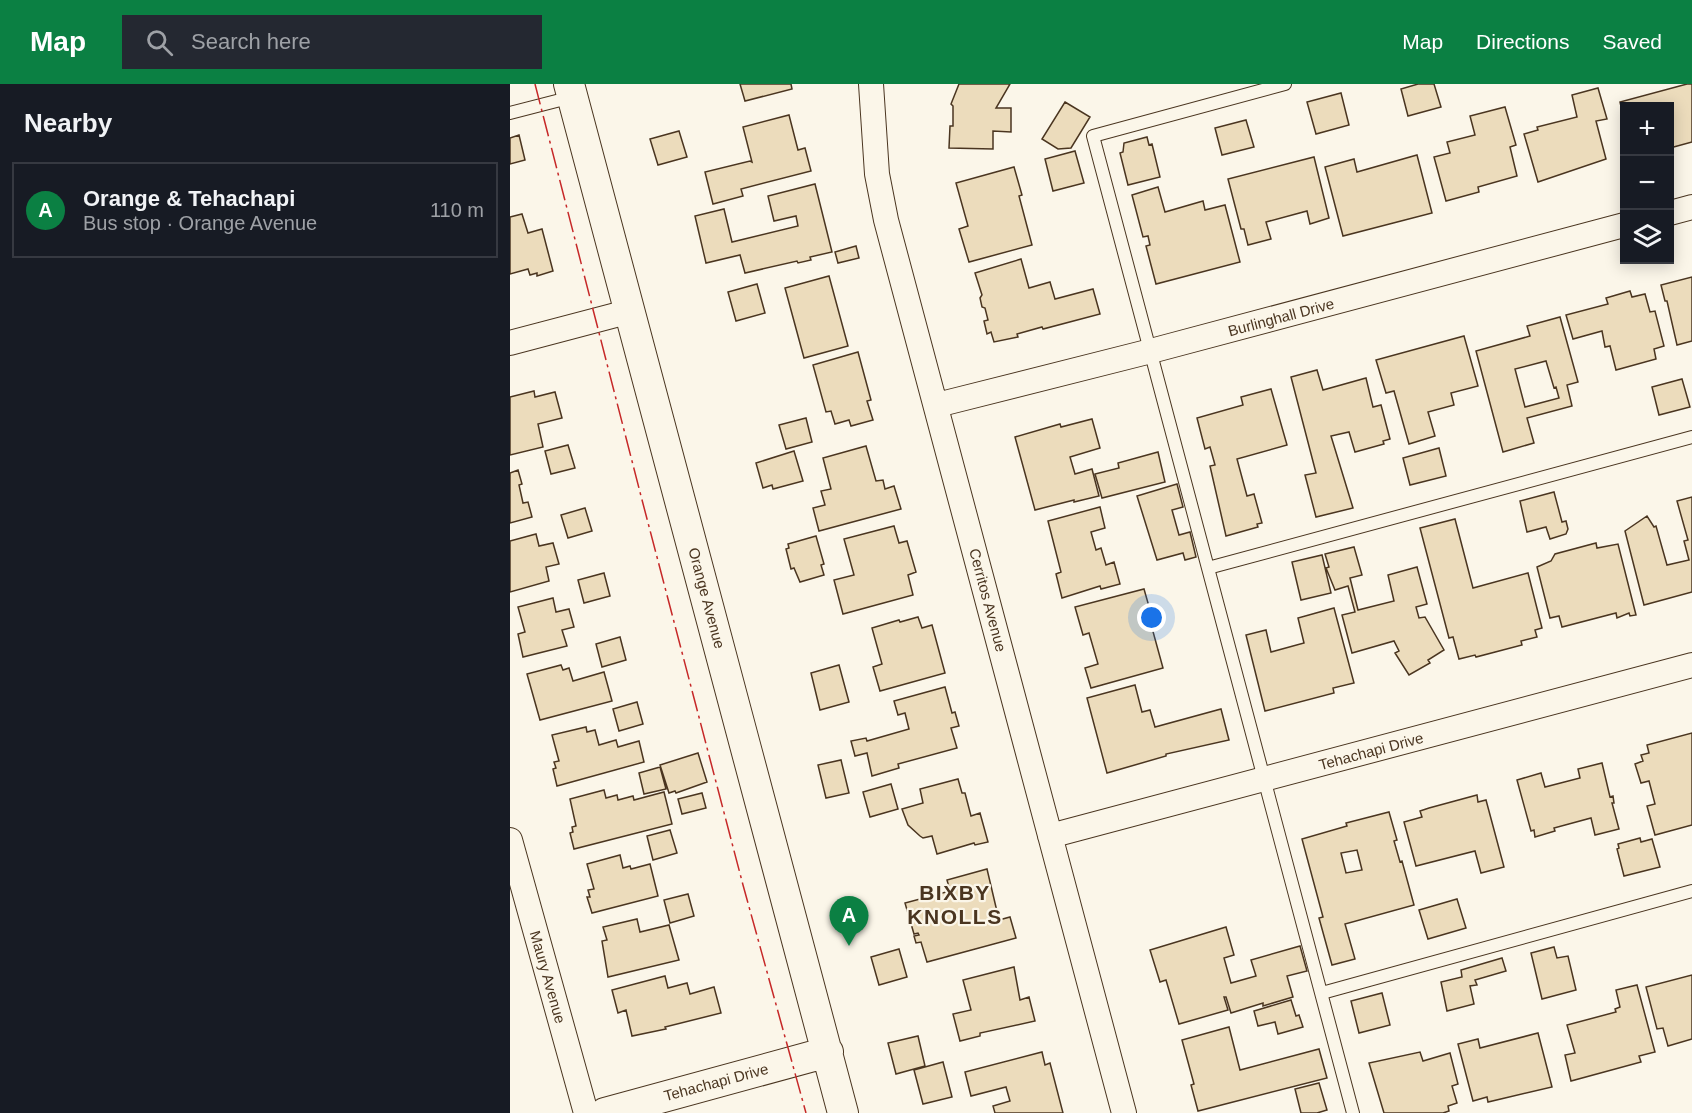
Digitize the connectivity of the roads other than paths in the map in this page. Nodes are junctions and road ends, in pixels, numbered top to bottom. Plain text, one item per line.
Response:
1 (871, 84) edge
2 (1285, 84) edge
3 (571, 90) edge
4 (510, 113) edge
5 (1692, 207) edge
6 (1674, 212) edge
7 (1620, 226) edge
8 (631, 311) junction
9 (510, 343) edge
10 (1150, 351) junction
11 (937, 405) junction
12 (1692, 437) edge
13 (1208, 568) junction
14 (1692, 665) edge
15 (1265, 779) junction
16 (1050, 836) junction
17 (510, 840) edge
18 (1692, 891) edge
19 (1322, 993) junction
20 (828, 1052) junction
21 (586, 1113) edge
22 (605, 1113) edge
23 (843, 1113) edge
24 (1124, 1113) edge
25 (1353, 1113) edge

1 - 11 street, Cerritos Avenue
2 - 10 lane
3 - 4 lane
3 - 8 street, Orange Avenue
5 - 6 street
7 - 10 street, Burlinghall Drive
8 - 9 street
8 - 20 street, Orange Avenue
10 - 11 street, Burlinghall Drive
10 - 13 lane
11 - 16 street, Cerritos Avenue
12 - 13 lane
13 - 15 lane
14 - 15 street, Tehachapi Drive
15 - 16 street, Tehachapi Drive
15 - 19 lane
16 - 24 street, Cerritos Avenue
17 - 21 street, Maury Avenue
18 - 19 lane
19 - 25 lane
20 - 22 street, Tehachapi Drive
20 - 23 street, Orange Avenue

